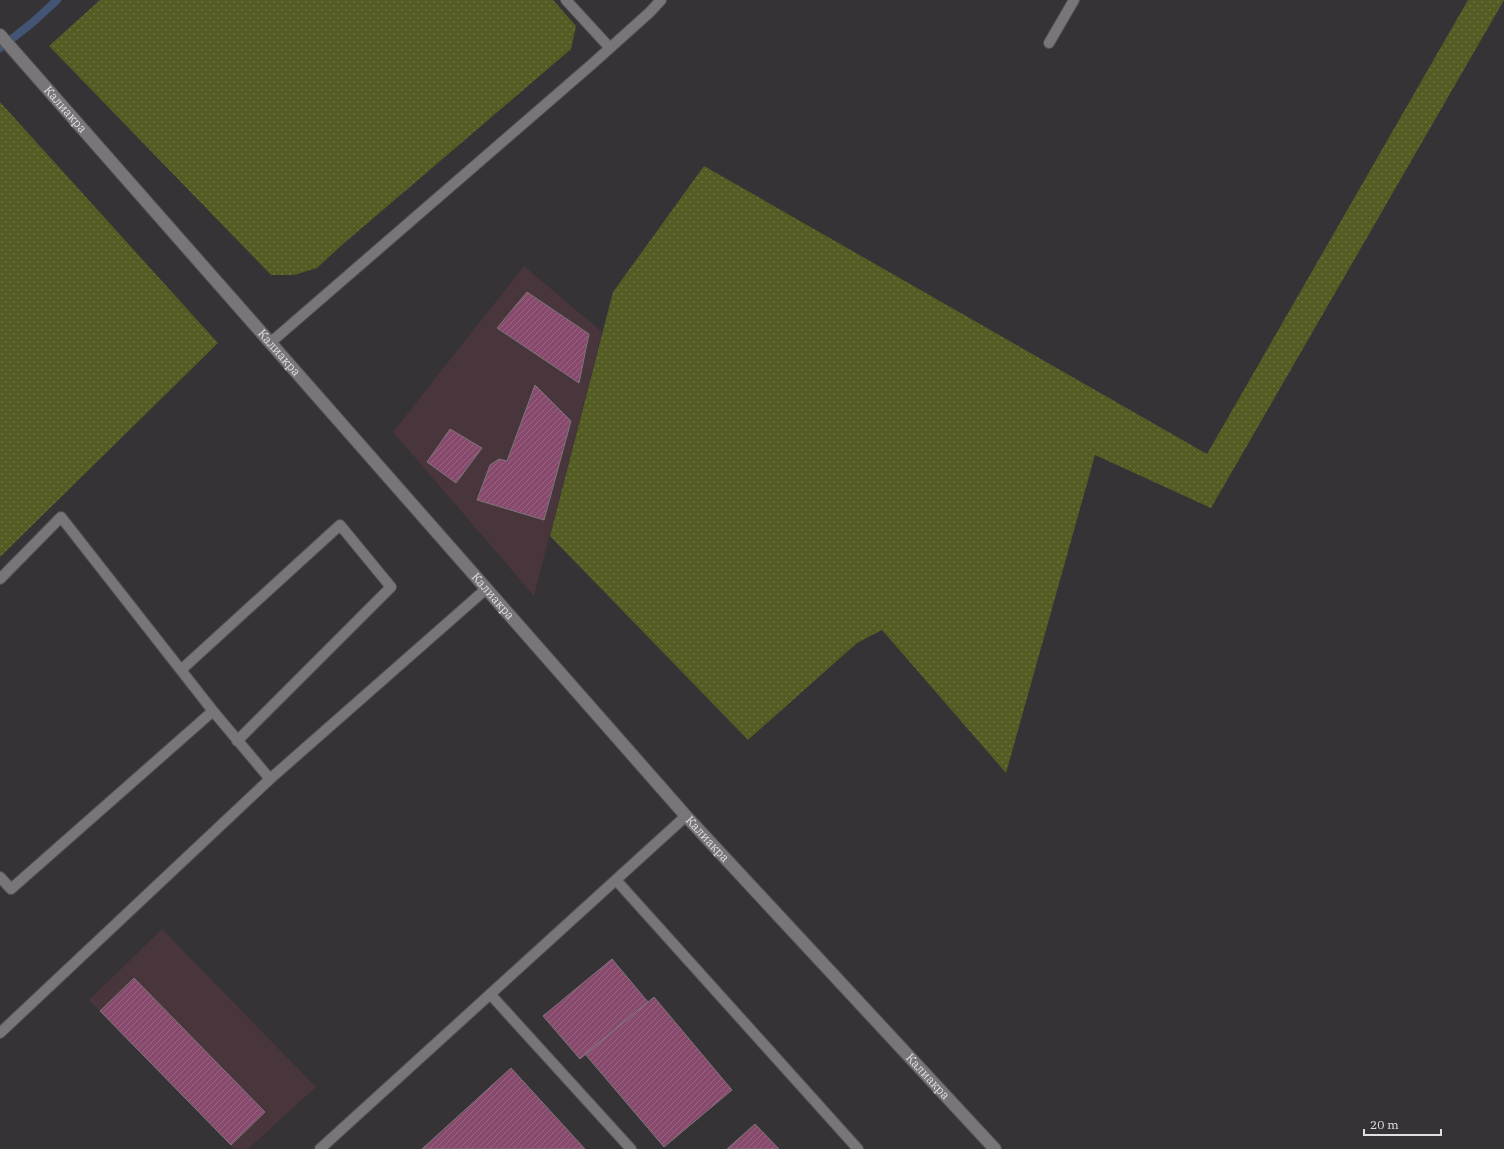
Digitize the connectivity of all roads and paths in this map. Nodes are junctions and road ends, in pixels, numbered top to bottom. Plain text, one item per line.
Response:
1 (566, 0) edge
2 (661, 0) edge
3 (1074, 0) edge
4 (0, 35) edge
5 (1049, 43) dead end
6 (610, 48) junction
7 (270, 343) junction
8 (0, 579) edge
9 (486, 589) junction
10 (181, 670) junction
11 (213, 711) junction
12 (237, 741) junction
13 (270, 779) junction
14 (686, 816) junction
15 (0, 876) edge
16 (616, 880) junction
17 (490, 994) junction
18 (0, 1033) edge
19 (320, 1149) edge
20 (631, 1149) edge
21 (858, 1149) edge
22 (995, 1149) edge

1 - 6 lane
2 - 6 lane
3 - 5 lane
4 - 7 street, Калиакра
6 - 7 lane
7 - 9 street, Калиакра
8 - 10 lane
9 - 13 lane
9 - 14 street, Калиакра
10 - 11 lane
10 - 12 lane
11 - 12 lane
11 - 15 lane
12 - 13 lane
13 - 18 lane
14 - 16 lane
14 - 22 street, Калиакра
16 - 17 lane
16 - 21 lane
17 - 19 lane
17 - 20 lane

